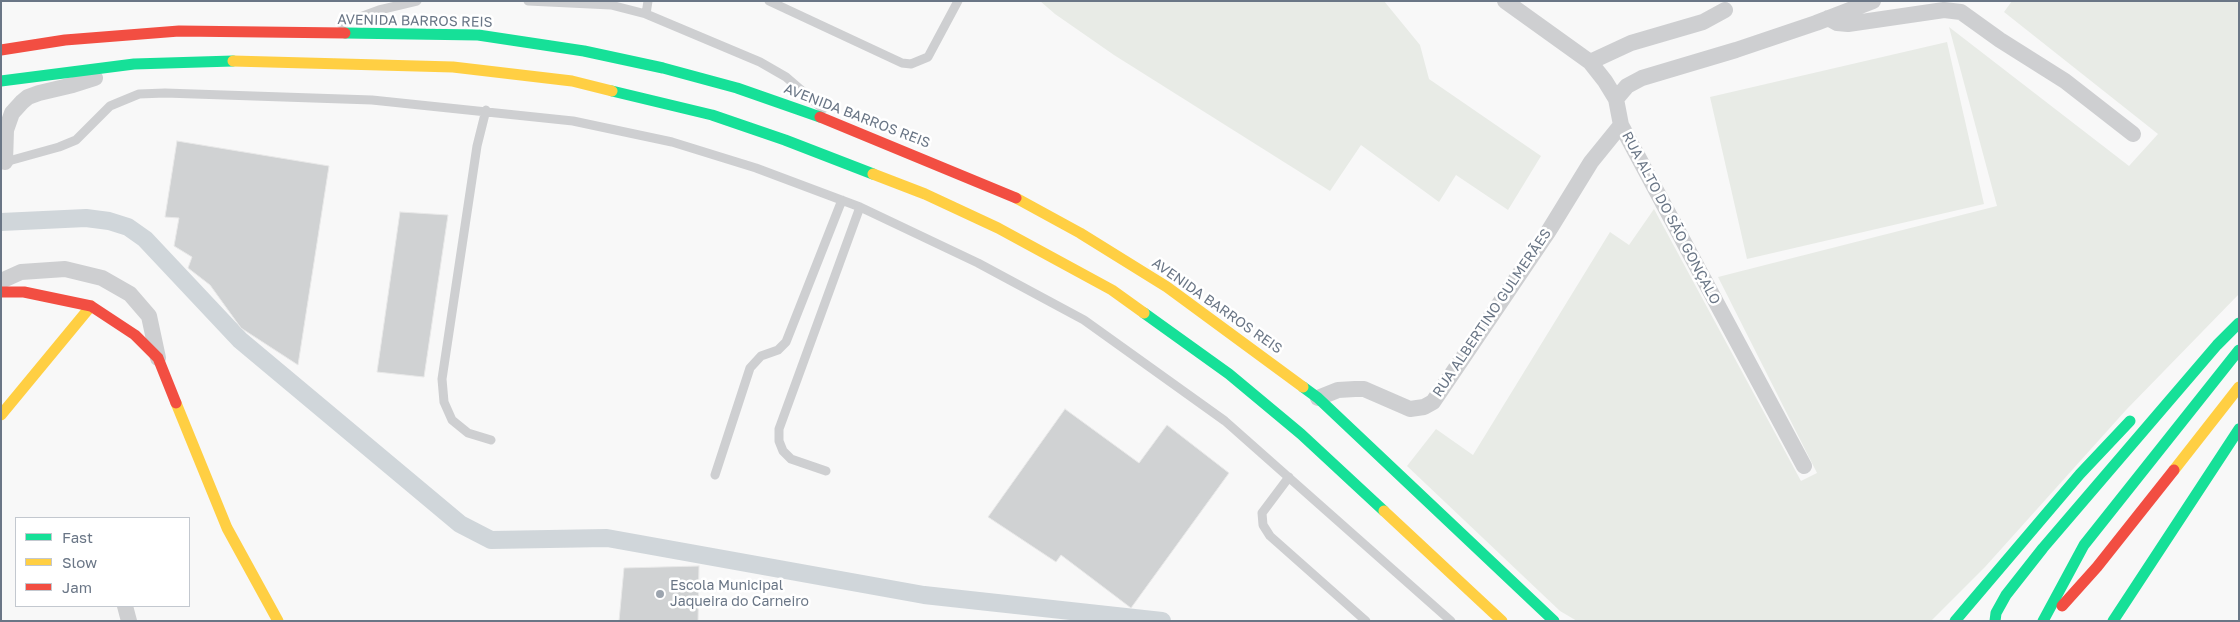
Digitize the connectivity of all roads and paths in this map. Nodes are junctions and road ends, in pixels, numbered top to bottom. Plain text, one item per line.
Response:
1 (418, 1) edge
2 (528, 1) edge
3 (648, 1) edge
4 (769, 1) edge
5 (958, 1) edge
6 (1505, 1) edge
7 (1872, 1) edge
8 (1725, 10) dead end
9 (646, 14) junction
10 (1828, 18) junction
11 (316, 34) junction
12 (1, 50) edge
13 (1590, 62) junction
14 (134, 64) junction
15 (1, 81) edge
16 (1616, 99) junction
17 (486, 110) junction
18 (838, 123) junction
19 (1621, 125) junction
20 (2133, 134) dead end
21 (3, 157) edge
22 (842, 200) junction
23 (860, 207) junction
24 (1, 281) edge
25 (1, 292) edge
26 (91, 306) junction
27 (2239, 323) edge
28 (2217, 345) junction
29 (2239, 350) edge
30 (158, 358) junction
31 (2239, 386) edge
32 (2158, 395) dead end
33 (1318, 398) junction
34 (2137, 414) dead end
35 (1, 415) edge
36 (2239, 429) edge
37 (491, 440) dead end
38 (1804, 466) dead end
39 (826, 471) dead end
40 (715, 475) dead end
41 (1290, 477) junction
42 (125, 607) edge
43 (129, 621) edge
44 (278, 621) edge
45 (1366, 621) edge
46 (1452, 621) edge
47 (1502, 621) edge
48 (1554, 621) edge
49 (1955, 621) edge
50 (1995, 621) edge
51 (2043, 621) edge
52 (2047, 621) edge
53 (2113, 621) edge

1 - 11 lane
2 - 9 lane
3 - 9 lane
4 - 5 lane
6 - 13 street, RUA ALTO DO SÃO GONÇALO
7 - 10 street
8 - 13 street
9 - 18 lane
10 - 16 street
10 - 20 street
11 - 12 main road, AVENIDA BARROS REIS
11 - 18 main road, AVENIDA BARROS REIS
13 - 16 street, RUA ALTO DO SÃO GONÇALO
14 - 15 main road
14 - 21 street
14 - 47 main road
16 - 19 street, RUA ALTO DO SÃO GONÇALO
17 - 21 lane
17 - 22 lane
17 - 37 lane
18 - 33 main road, AVENIDA BARROS REIS
19 - 33 street, RUA ALBERTINO GULMERÃES
19 - 38 street, RUA ALTO DO SÃO GONÇALO
22 - 23 lane
22 - 40 lane
23 - 39 lane
23 - 41 lane
24 - 30 street
25 - 26 main road
26 - 30 main road
26 - 35 main road
27 - 28 main road
28 - 32 main road
28 - 50 main road
29 - 51 main road
30 - 44 main road
31 - 52 main road
33 - 48 main road, AVENIDA BARROS REIS
34 - 49 main road
36 - 53 main road
41 - 45 lane
41 - 46 lane
42 - 43 street

